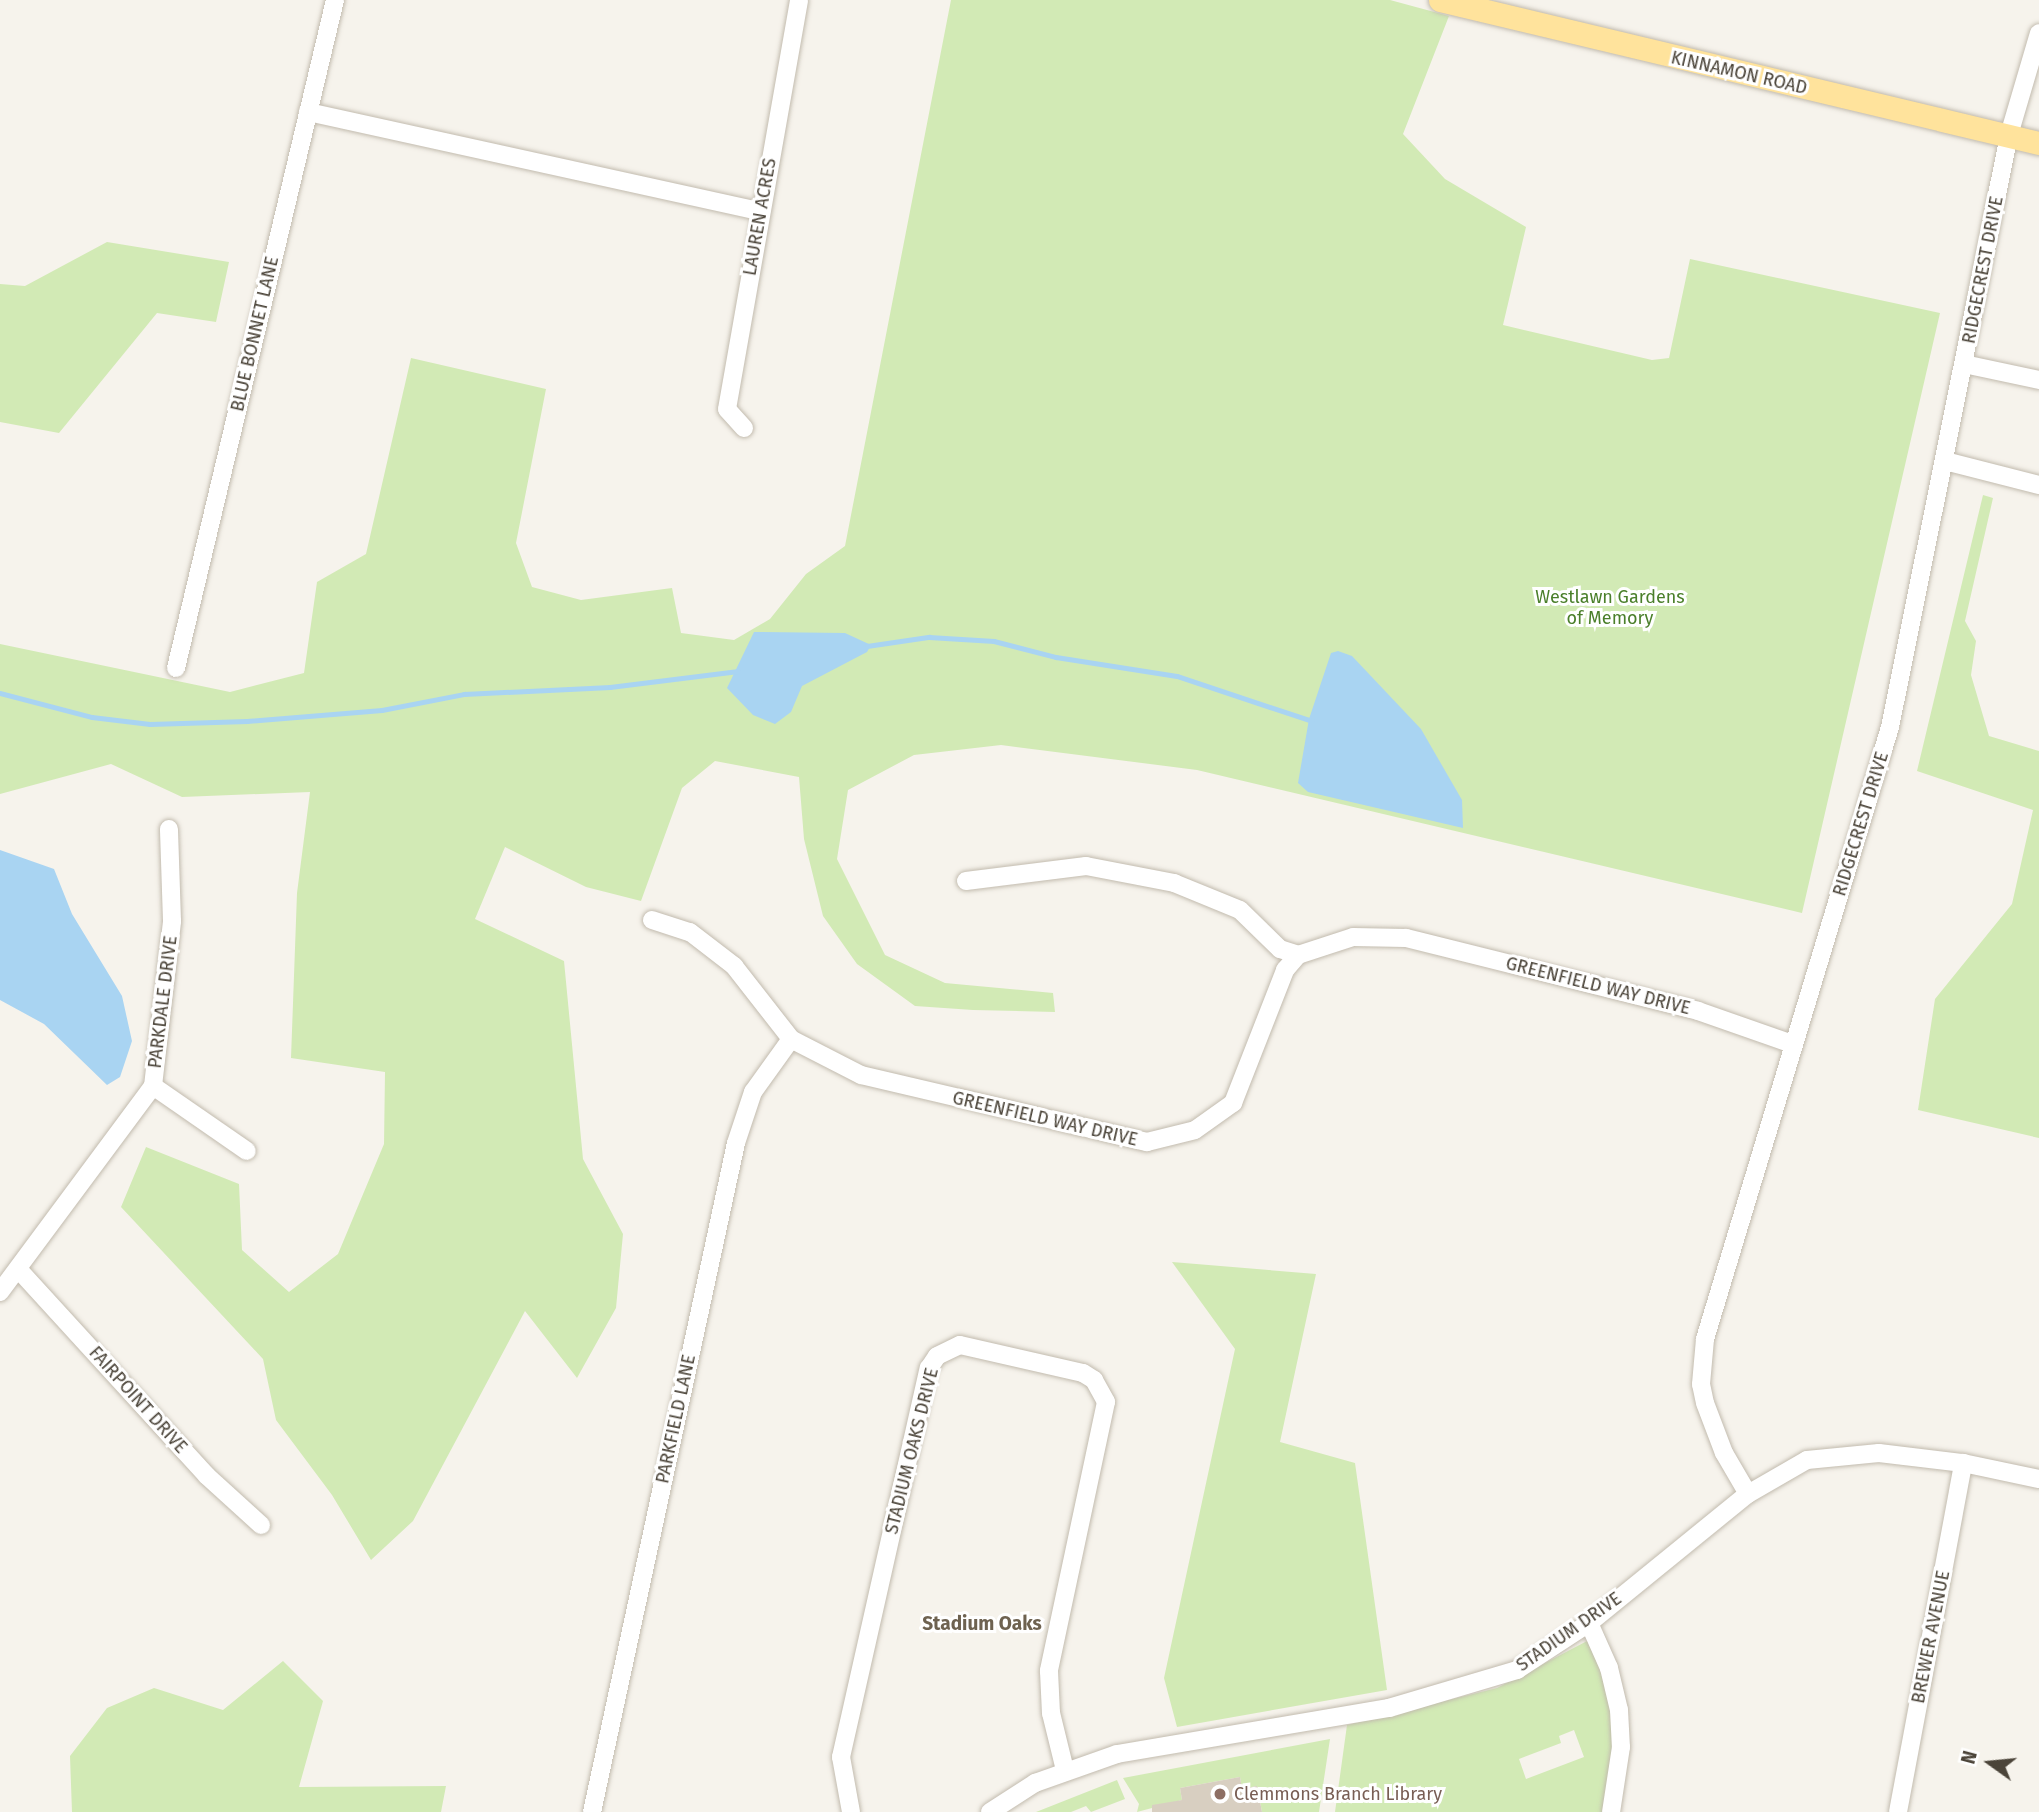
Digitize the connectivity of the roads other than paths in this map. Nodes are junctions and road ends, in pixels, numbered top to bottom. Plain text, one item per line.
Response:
1 (335, 0) edge
2 (799, 0) edge
3 (1440, 0) edge
4 (2039, 33) edge
5 (308, 112) junction
6 (2009, 135) junction
7 (2039, 143) edge
8 (761, 212) junction
9 (1964, 364) junction
10 (2039, 380) edge
11 (744, 428) dead end
12 (1945, 461) junction
13 (2039, 485) edge
14 (176, 668) dead end
15 (169, 829) dead end
16 (966, 881) dead end
17 (652, 920) dead end
18 (1298, 955) junction
19 (791, 1039) junction
20 (1792, 1044) junction
21 (153, 1086) junction
22 (247, 1151) dead end
23 (19, 1270) junction
24 (0, 1292) edge
25 (1963, 1463) junction
26 (2039, 1479) edge
27 (1748, 1494) junction
28 (261, 1525) dead end
29 (1589, 1623) junction
30 (1065, 1770) junction
31 (592, 1812) edge
32 (851, 1812) edge
33 (990, 1812) edge
34 (1611, 1812) edge
35 (1898, 1812) edge

1 - 5 street, BLUE BONNET LANE
2 - 8 street, LAUREN ACRES
3 - 6 main road, KINNAMON ROAD
4 - 6 street, RIDGECREST DRIVE
5 - 8 street
5 - 14 street, BLUE BONNET LANE
6 - 7 main road, KINNAMON ROAD
6 - 9 street, RIDGECREST DRIVE
8 - 11 street, LAUREN ACRES
9 - 10 street
9 - 12 street, RIDGECREST DRIVE
12 - 13 street
12 - 20 street, RIDGECREST DRIVE
15 - 21 street, PARKDALE DRIVE
16 - 18 street
17 - 19 street, GREENFIELD WAY DRIVE
18 - 19 street, GREENFIELD WAY DRIVE
18 - 20 street, GREENFIELD WAY DRIVE
19 - 31 street, PARKFIELD LANE
20 - 27 street, RIDGECREST DRIVE
21 - 22 street
21 - 23 street, PARKDALE DRIVE
23 - 24 street, PARKDALE DRIVE
23 - 28 street, FAIRPOINT DRIVE
25 - 26 street, STADIUM DRIVE
25 - 27 street, STADIUM DRIVE
25 - 35 street, BREWER AVENUE
27 - 29 street, STADIUM DRIVE
29 - 30 street, STADIUM DRIVE
29 - 34 street
30 - 32 street, STADIUM OAKS DRIVE
30 - 33 street, STADIUM DRIVE

